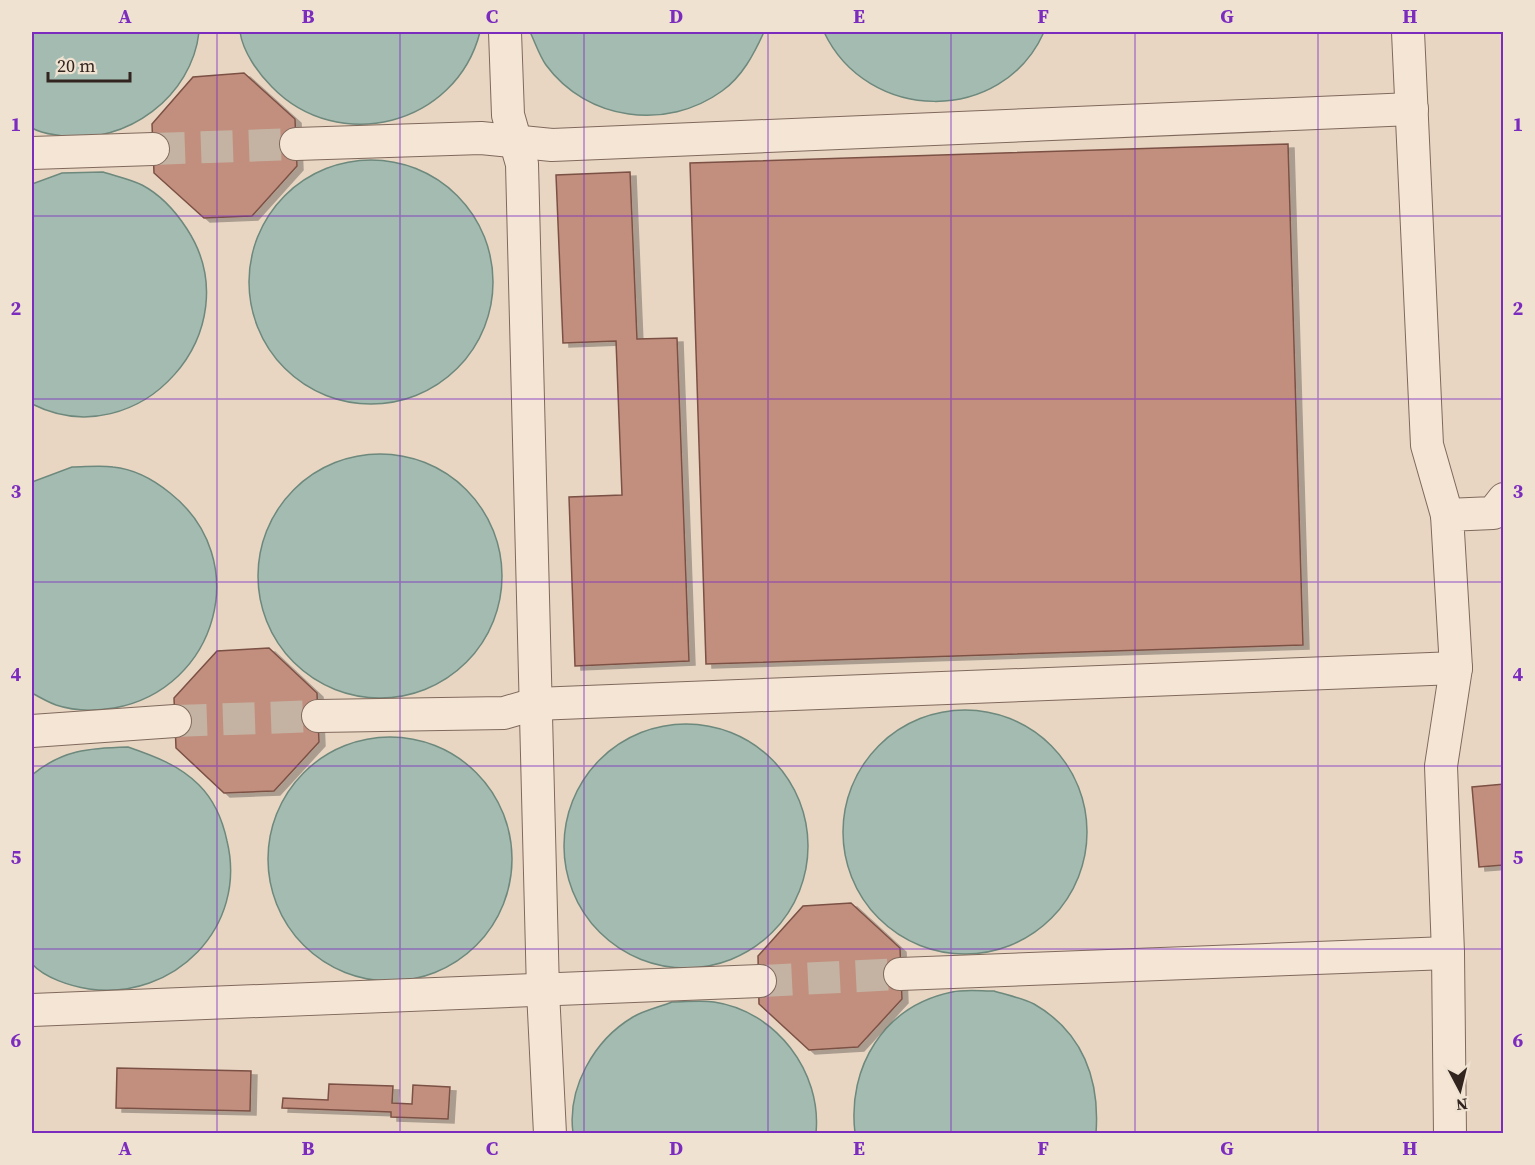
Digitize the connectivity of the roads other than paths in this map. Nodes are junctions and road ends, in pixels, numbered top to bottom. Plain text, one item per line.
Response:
1 (505, 32) edge
2 (1408, 32) edge
3 (1412, 109) junction
4 (516, 142) junction
5 (296, 144) tunnel mouth
6 (153, 149) tunnel mouth
7 (32, 153) edge
8 (1503, 499) edge
9 (1447, 515) junction
10 (1456, 668) junction
11 (536, 704) junction
12 (318, 716) tunnel mouth
13 (175, 721) tunnel mouth
14 (32, 730) edge
15 (1448, 953) junction
16 (900, 974) tunnel mouth
17 (760, 981) tunnel mouth
18 (543, 992) junction
19 (32, 1010) edge
20 (550, 1134) edge
21 (1450, 1134) edge

1 - 4 lane
2 - 3 lane
3 - 4 lane
3 - 9 lane
4 - 5 lane
4 - 11 lane
6 - 7 lane
8 - 9 lane
9 - 10 lane
10 - 11 lane
10 - 15 lane
11 - 12 lane
11 - 18 lane
13 - 14 lane
15 - 16 lane
15 - 21 lane
17 - 18 lane
18 - 19 lane
18 - 20 lane

